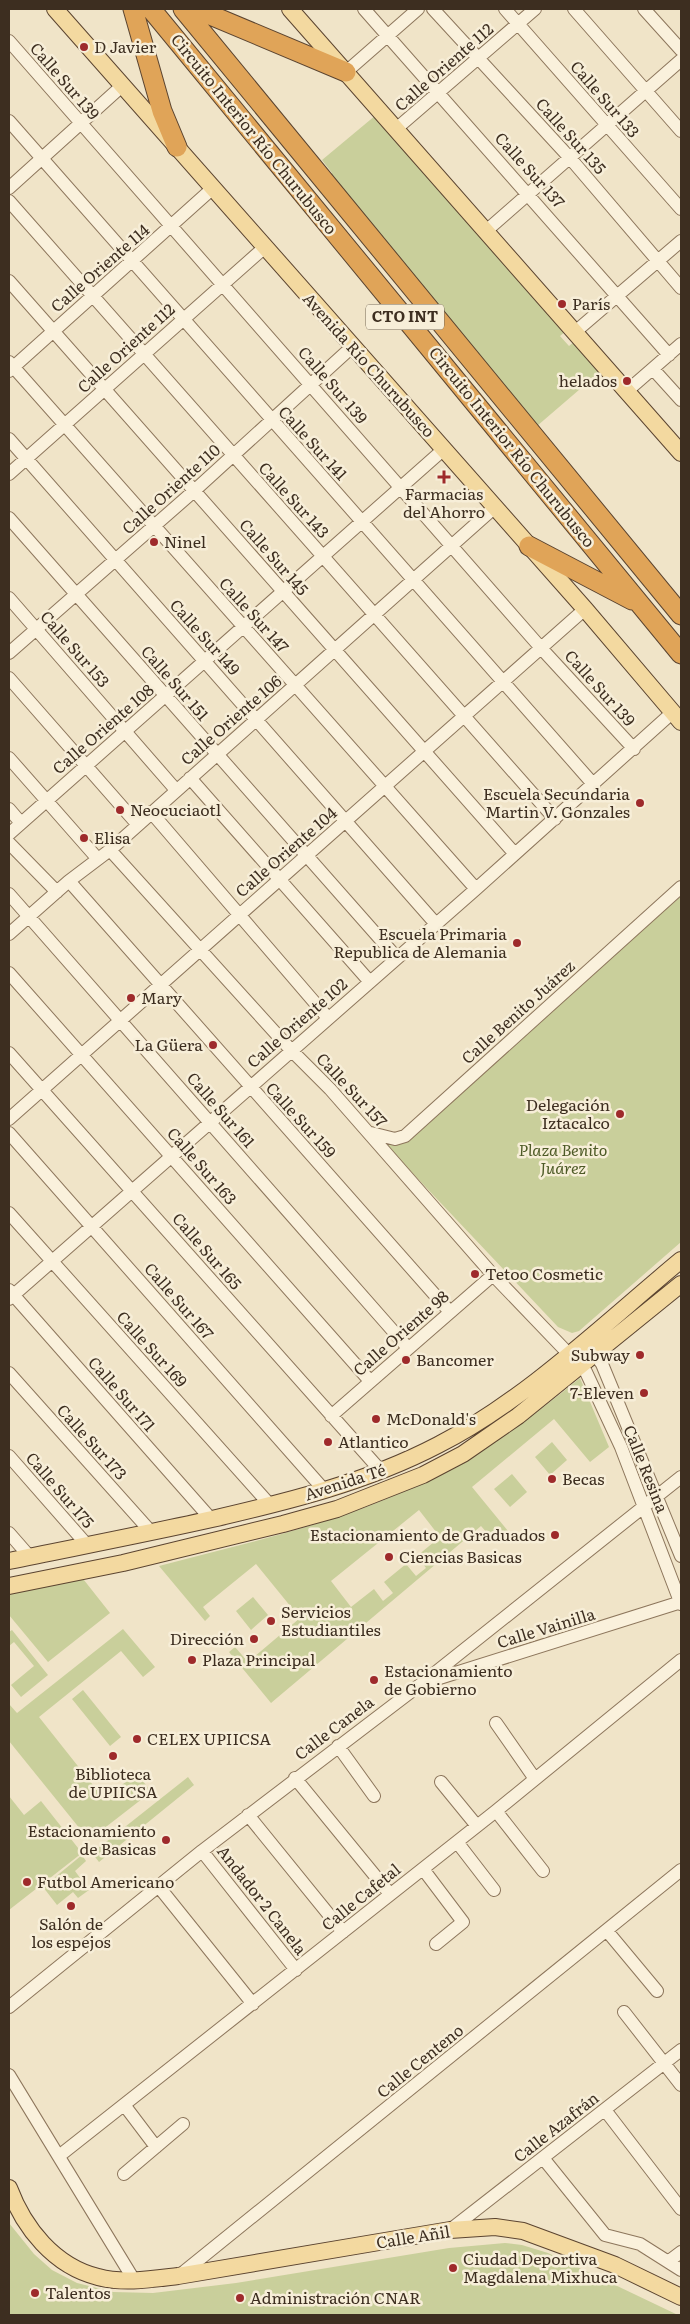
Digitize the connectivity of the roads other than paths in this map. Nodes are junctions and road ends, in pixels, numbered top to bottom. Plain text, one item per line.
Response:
1 (55, 9) edge
2 (133, 9) edge
3 (151, 9) edge
4 (183, 9) edge
5 (196, 9) edge
6 (290, 9) edge
7 (364, 9) edge
8 (418, 9) edge
9 (433, 9) edge
10 (505, 9) edge
11 (534, 9) edge
12 (574, 9) edge
13 (644, 9) edge
14 (518, 24) junction
15 (388, 35) junction
16 (9, 41) edge
17 (681, 50) edge
18 (478, 59) junction
19 (681, 60) edge
20 (346, 72) junction
21 (123, 86) junction
22 (646, 92) junction
23 (439, 93) junction
24 (9, 121) edge
25 (81, 124) junction
26 (607, 126) junction
27 (396, 129) junction
28 (681, 131) edge
29 (177, 147) junction
30 (570, 158) junction
31 (42, 159) junction
32 (9, 188) edge
33 (213, 188) junction
34 (530, 194) junction
35 (9, 202) edge
36 (681, 210) edge
37 (171, 227) junction
38 (486, 231) junction
39 (681, 241) edge
40 (264, 247) junction
41 (658, 261) junction
42 (131, 262) junction
43 (9, 281) edge
44 (222, 284) junction
45 (681, 288) edge
46 (617, 295) junction
47 (92, 297) junction
48 (182, 320) junction
49 (53, 331) junction
50 (575, 332) junction
51 (681, 344) edge
52 (353, 346) junction
53 (143, 354) junction
54 (669, 355) junction
55 (10, 367) edge
56 (653, 369) junction
57 (312, 385) junction
58 (104, 388) junction
59 (627, 391) junction
60 (681, 400) edge
61 (272, 421) junction
62 (65, 424) junction
63 (9, 439) edge
64 (444, 449) junction
65 (681, 454) edge
66 (233, 456) junction
67 (26, 459) junction
68 (9, 474) edge
69 (402, 488) junction
70 (194, 491) junction
71 (495, 507) junction
72 (9, 518) edge
73 (362, 523) junction
74 (155, 526) junction
75 (452, 546) junction
76 (529, 546) junction
77 (323, 557) junction
78 (114, 561) junction
79 (414, 582) junction
80 (283, 592) junction
81 (75, 595) junction
82 (9, 598) edge
83 (644, 607) junction
84 (585, 609) junction
85 (681, 615) edge
86 (374, 616) junction
87 (243, 628) junction
88 (36, 629) junction
89 (542, 648) junction
90 (334, 651) junction
91 (9, 653) edge
92 (681, 654) edge
93 (205, 661) junction
94 (9, 678) edge
95 (502, 682) junction
96 (296, 685) junction
97 (165, 697) junction
98 (463, 717) junction
99 (677, 717) edge
100 (256, 720) junction
101 (126, 731) junction
102 (634, 749) junction
103 (423, 752) junction
104 (216, 755) junction
105 (9, 758) edge
106 (86, 766) junction
107 (190, 778) junction
108 (594, 785) junction
109 (385, 786) junction
110 (176, 790) junction
111 (46, 800) junction
112 (9, 809) edge
113 (151, 812) junction
114 (555, 819) junction
115 (346, 821) junction
116 (21, 823) junction
117 (138, 825) junction
118 (9, 834) edge
119 (9, 843) edge
120 (110, 850) junction
121 (515, 854) junction
122 (307, 856) junction
123 (97, 858) junction
124 (280, 878) junction
125 (69, 881) junction
126 (681, 887) edge
127 (476, 889) junction
128 (57, 892) junction
129 (9, 894) edge
130 (29, 916) junction
131 (238, 916) junction
132 (436, 924) junction
133 (9, 934) edge
134 (200, 950) junction
135 (397, 958) junction
136 (9, 973) edge
137 (370, 982) junction
138 (160, 984) junction
139 (328, 1018) junction
140 (120, 1020) junction
141 (290, 1050) junction
142 (9, 1053) edge
143 (81, 1055) junction
144 (249, 1086) junction
145 (42, 1089) junction
146 (9, 1119) edge
147 (209, 1121) junction
148 (369, 1132) junction
149 (9, 1133) edge
150 (170, 1155) junction
151 (132, 1189) junction
152 (9, 1212) edge
153 (91, 1225) junction
154 (681, 1260) edge
155 (51, 1261) junction
156 (493, 1275) junction
157 (681, 1284) edge
158 (10, 1295) edge
159 (450, 1312) junction
160 (584, 1341) junction
161 (408, 1348) junction
162 (568, 1354) junction
163 (596, 1354) junction
164 (581, 1367) junction
165 (9, 1373) edge
166 (370, 1381) junction
167 (331, 1416) junction
168 (9, 1456) edge
169 (381, 1471) junction
170 (681, 1477) edge
171 (325, 1491) junction
172 (658, 1496) junction
173 (271, 1506) junction
174 (644, 1506) junction
175 (211, 1519) junction
176 (9, 1533) edge
177 (152, 1533) junction
178 (88, 1546) junction
179 (681, 1556) edge
180 (30, 1557) junction
181 (9, 1561) edge
182 (9, 1586) edge
183 (681, 1603) edge
184 (681, 1660) edge
185 (421, 1684) junction
186 (496, 1723) dead end
187 (338, 1746) junction
188 (295, 1778) junction
189 (535, 1779) junction
190 (441, 1782) dead end
191 (374, 1796) dead end
192 (496, 1811) junction
193 (248, 1815) junction
194 (477, 1826) junction
195 (457, 1842) junction
196 (202, 1851) junction
197 (423, 1869) junction
198 (681, 1870) edge
199 (543, 1871) dead end
200 (159, 1887) junction
201 (494, 1890) dead end
202 (390, 1894) junction
203 (607, 1930) junction
204 (343, 1932) junction
205 (436, 1944) dead end
206 (296, 1970) junction
207 (657, 1991) dead end
208 (253, 2004) junction
209 (9, 2008) edge
210 (624, 2012) dead end
211 (681, 2050) edge
212 (664, 2064) junction
213 (9, 2075) edge
214 (681, 2085) edge
215 (126, 2106) junction
216 (605, 2110) junction
217 (183, 2124) dead end
218 (156, 2147) junction
219 (59, 2156) junction
220 (543, 2158) junction
221 (124, 2174) dead end
222 (9, 2188) edge
223 (681, 2209) edge
224 (450, 2230) junction
225 (681, 2252) edge
226 (669, 2261) junction
227 (681, 2270) edge
228 (178, 2276) junction
229 (134, 2280) junction
230 (681, 2297) edge

1 - 21 main road, Avenida Río Churubusco / CTO INT
2 - 29 highway
3 - 83 highway, Circuito Interior Río Churubusco / CTO INT
4 - 85 highway, Circuito Interior Río Churubusco / CTO INT
5 - 20 highway
6 - 20 main road
7 - 15 street, Calle Sur 137
8 - 15 street
9 - 18 street, Calle Sur 135
10 - 14 street, Calle Sur 133
11 - 14 street, Calle Oriente 112
12 - 22 street
13 - 17 street
14 - 18 street, Calle Oriente 112
14 - 26 street, Calle Sur 133
15 - 20 street
15 - 23 street, Calle Sur 137
16 - 25 street, Calle Sur 139
18 - 23 street, Calle Oriente 112
18 - 30 street, Calle Sur 135
19 - 22 street
20 - 27 main road
21 - 25 street
21 - 29 main road, Avenida Río Churubusco / CTO INT
22 - 26 street
22 - 28 street
23 - 27 street, Calle Oriente 112
23 - 34 street, Calle Sur 137
24 - 31 street, Calle Sur 141
25 - 31 street
25 - 37 street, Calle Sur 139
26 - 30 street
26 - 36 street, Calle Sur 133
27 - 38 main road
29 - 33 main road, Avenida Río Churubusco / CTO INT
30 - 34 street
30 - 41 street, Calle Sur 135
31 - 32 street
31 - 42 street, Calle Sur 141
33 - 37 street, Calle Oriente 114
33 - 40 main road, Avenida Río Churubusco / CTO INT
34 - 38 street
34 - 46 street, Calle Sur 137
35 - 47 street, Calle Sur 143
37 - 42 street, Calle Oriente 114
37 - 44 street, Calle Sur 139
38 - 50 main road
39 - 41 street
40 - 44 street, Calle Oriente 112
40 - 52 main road, Avenida Río Churubusco / CTO INT
41 - 45 street, Calle Sur 135
41 - 46 street
42 - 47 street, Calle Oriente 114
42 - 48 street, Calle Sur 141
43 - 49 street, Calle Sur 145
44 - 48 street, Calle Oriente 112
44 - 57 street, Calle Sur 139
46 - 50 street
46 - 54 street, Calle Sur 137
47 - 49 street, Calle Oriente 114
47 - 53 street, Calle Sur 143
48 - 53 street, Calle Oriente 112
48 - 61 street, Calle Sur 141
49 - 55 street, Calle Oriente 114
49 - 58 street, Calle Sur 145
50 - 59 main road
51 - 54 street
52 - 57 street, Calle Oriente 110
52 - 64 main road, Avenida Río Churubusco / CTO INT
53 - 58 street, Calle Oriente 112
53 - 66 street, Calle Sur 143
54 - 56 street
55 - 62 street, Calle Sur 147
56 - 59 street
56 - 60 street
57 - 61 street, Calle Oriente 110
57 - 69 street, Calle Sur 139
58 - 62 street, Calle Oriente 112
58 - 70 street, Calle Sur 145
59 - 65 main road
61 - 66 street, Calle Oriente 110
61 - 73 street, Calle Sur 141
62 - 67 street, Calle Oriente 112
62 - 74 street, Calle Sur 147
63 - 67 street, Calle Sur 149
64 - 69 street, Calle Oriente 108
64 - 71 main road, Avenida Río Churubusco / CTO INT
66 - 70 street, Calle Oriente 110
66 - 77 street, Calle Sur 143
67 - 68 street, Calle Oriente 112
67 - 78 street, Calle Sur 149
69 - 73 street, Calle Oriente 108
69 - 75 street, Calle Sur 139
70 - 74 street, Calle Oriente 110
70 - 80 street, Calle Sur 145
71 - 75 street, Calle Oriente 106
71 - 76 main road, Avenida Río Churubusco / CTO INT
72 - 81 street, Calle Sur 151
73 - 77 street, Calle Oriente 108
73 - 79 street, Calle Sur 141
74 - 78 street, Calle Oriente 110
74 - 87 street, Calle Sur 147
75 - 79 street, Calle Oriente 106
75 - 89 street, Calle Sur 139
76 - 83 highway
76 - 84 main road, Avenida Río Churubusco / CTO INT
77 - 80 street, Calle Oriente 108
77 - 86 street, Calle Sur 143
78 - 81 street, Calle Oriente 110
78 - 93 street, Calle Sur 149
79 - 86 street, Calle Oriente 106
79 - 95 street, Calle Sur 141
80 - 87 street, Calle Oriente 108
80 - 90 street, Calle Sur 145
81 - 88 street, Calle Oriente 110
81 - 97 street, Calle Sur 151
82 - 88 street, Calle Sur 153
83 - 92 highway, Circuito Interior Río Churubusco / CTO INT
84 - 89 street, Calle Oriente 104
84 - 99 main road, Avenida Río Churubusco / CTO INT
86 - 90 street, Calle Oriente 106
86 - 98 street, Calle Sur 143
87 - 93 street, Calle Oriente 108
87 - 96 street, Calle Sur 147
88 - 91 street, Calle Oriente 110
88 - 101 street, Calle Sur 153
89 - 95 street, Calle Oriente 104
89 - 102 street, Calle Sur 139
90 - 96 street, Calle Oriente 106
90 - 103 street, Calle Sur 145
93 - 97 street, Calle Oriente 108
93 - 100 street, Calle Sur 149
94 - 106 street
95 - 98 street, Calle Oriente 104
95 - 108 street, Calle Sur 141
96 - 100 street, Calle Oriente 106
96 - 109 street, Calle Sur 147
97 - 101 street, Calle Oriente 108
97 - 104 street, Calle Sur 151
98 - 103 street, Calle Oriente 104
98 - 114 street, Calle Sur 143
99 - 102 street, Calle Oriente 102
100 - 104 street, Calle Oriente 106
100 - 115 street, Calle Sur 149
101 - 106 street, Calle Oriente 108
101 - 110 street, Calle Sur 153
102 - 108 street, Calle Oriente 102
103 - 109 street, Calle Oriente 104
103 - 121 street, Calle Sur 145
104 - 107 street, Calle Oriente 106
104 - 122 street, Calle Sur 151
105 - 111 street
106 - 111 street, Calle Oriente 108
106 - 117 street
107 - 110 street, Calle Oriente 106
107 - 124 street
108 - 114 street, Calle Oriente 102
109 - 115 street, Calle Oriente 104
109 - 127 street, Calle Sur 147
110 - 113 street, Calle Oriente 106
111 - 116 street, Calle Oriente 108
111 - 123 street
112 - 116 street
113 - 117 street, Calle Oriente 106
113 - 131 street
114 - 121 street, Calle Oriente 102
115 - 122 street, Calle Oriente 104
115 - 132 street, Calle Sur 149
116 - 118 street, Calle Oriente 108
117 - 120 street, Calle Oriente 106
119 - 128 street
120 - 123 street, Calle Oriente 106
120 - 134 street, Calle Sur 157
121 - 127 street, Calle Oriente 102
122 - 124 street, Calle Oriente 104
122 - 135 street, Calle Sur 151
123 - 125 street, Calle Oriente 106
124 - 131 street, Calle Oriente 104
124 - 137 street
125 - 128 street, Calle Oriente 106
125 - 138 street, Calle Sur 159
126 - 148 street, Calle Benito Juárez
127 - 132 street, Calle Oriente 102
128 - 130 street, Calle Oriente 106
129 - 130 street, Calle Sur 161
130 - 133 street, Calle Oriente 106
130 - 140 street, Calle Sur 161
131 - 134 street, Calle Oriente 104
131 - 139 street
132 - 135 street, Calle Oriente 102
134 - 138 street, Calle Oriente 104
134 - 141 street, Calle Sur 157
135 - 137 street, Calle Oriente 102
136 - 143 street, Calle Sur 163
137 - 139 street, Calle Oriente 102
138 - 140 street, Calle Oriente 104
138 - 144 street, Calle Sur 159
139 - 141 street, Calle Oriente 102
140 - 143 street, Calle Oriente 104
140 - 147 street, Calle Sur 161
141 - 144 street, Calle Oriente 102
141 - 148 street, Calle Sur 157
142 - 145 street, Calle Sur 165
143 - 145 street, Calle Oriente 104
143 - 150 street, Calle Sur 163
144 - 147 street, Calle Oriente 102
144 - 159 street, Calle Sur 159
145 - 146 street, Calle Oriente 104
145 - 151 street, Calle Sur 165
147 - 150 street, Calle Oriente 102
147 - 161 street, Calle Sur 161
148 - 156 street, Calle Sur 157
149 - 153 street, Calle Sur 167
150 - 151 street, Calle Oriente 102
150 - 166 street, Calle Sur 163
151 - 153 street, Calle Oriente 102
151 - 167 street, Calle Sur 165
152 - 155 street, Calle Sur 169
153 - 155 street, Calle Oriente 102
153 - 171 street, Calle Sur 167
154 - 160 main road, Avenida Té
155 - 158 street, Calle Oriente 102
155 - 173 street, Calle Sur 169
156 - 159 street, Calle Oriente 98
156 - 162 street, Calle Sur 157
157 - 163 main road, Avenida Té
158 - 175 street, Calle Sur 171
159 - 161 street, Calle Oriente 98
160 - 162 main road, Avenida Té
160 - 163 street, Calle Resina
161 - 166 street, Calle Oriente 98
162 - 164 street, Calle Resina
162 - 169 main road, Avenida Té
163 - 164 main road, Avenida Té
163 - 172 street, Calle Resina
164 - 174 street, Calle Resina
164 - 182 main road, Avenida Té
165 - 177 street, Calle Sur 173
166 - 167 street, Calle Oriente 98
167 - 169 street, Calle Sur 165
168 - 178 street, Calle Sur 175
169 - 171 main road, Avenida Té
170 - 172 street, Calle Canela
171 - 173 main road, Avenida Té
172 - 174 street, Calle Canela
172 - 179 street, Calle Resina
173 - 175 main road, Avenida Té
174 - 183 street, Calle Resina
174 - 185 street, Calle Canela
175 - 177 main road, Avenida Té
176 - 180 street
177 - 178 main road, Avenida Té
178 - 180 main road, Avenida Té
180 - 181 main road, Avenida Té
183 - 185 street, Calle Vainilla
184 - 189 street, Calle Cafetal
185 - 187 street, Calle Canela
186 - 189 street
187 - 188 street, Calle Canela
187 - 191 street
188 - 193 street, Calle Canela
188 - 202 street
189 - 192 street, Calle Cafetal
190 - 194 street
192 - 194 street, Calle Cafetal
192 - 199 street
193 - 196 street, Calle Canela
193 - 204 street
194 - 195 street, Calle Cafetal
195 - 197 street, Calle Cafetal
195 - 201 street
196 - 200 street, Calle Canela
196 - 206 street, Andador 2 Canela
197 - 202 street, Calle Cafetal
197 - 205 street
198 - 203 street, Calle Centeno
200 - 208 street
200 - 209 street, Calle Canela
202 - 204 street, Calle Cafetal
203 - 207 street
203 - 228 street, Calle Centeno
204 - 206 street, Calle Cafetal
206 - 208 street, Calle Cafetal
208 - 215 street, Calle Cafetal
210 - 212 street
211 - 212 street, Calle Azafrán
212 - 214 street
212 - 216 street, Calle Azafrán
213 - 219 street
215 - 218 street
215 - 219 street, Calle Cafetal
216 - 220 street, Calle Azafrán
216 - 223 street
217 - 218 street
218 - 221 street
219 - 229 street
220 - 224 street, Calle Azafrán
220 - 226 street
222 - 229 main road, Calle Añil
224 - 228 main road, Calle Añil
224 - 230 main road, Calle Añil
225 - 226 street
226 - 227 street
228 - 229 main road, Calle Añil

